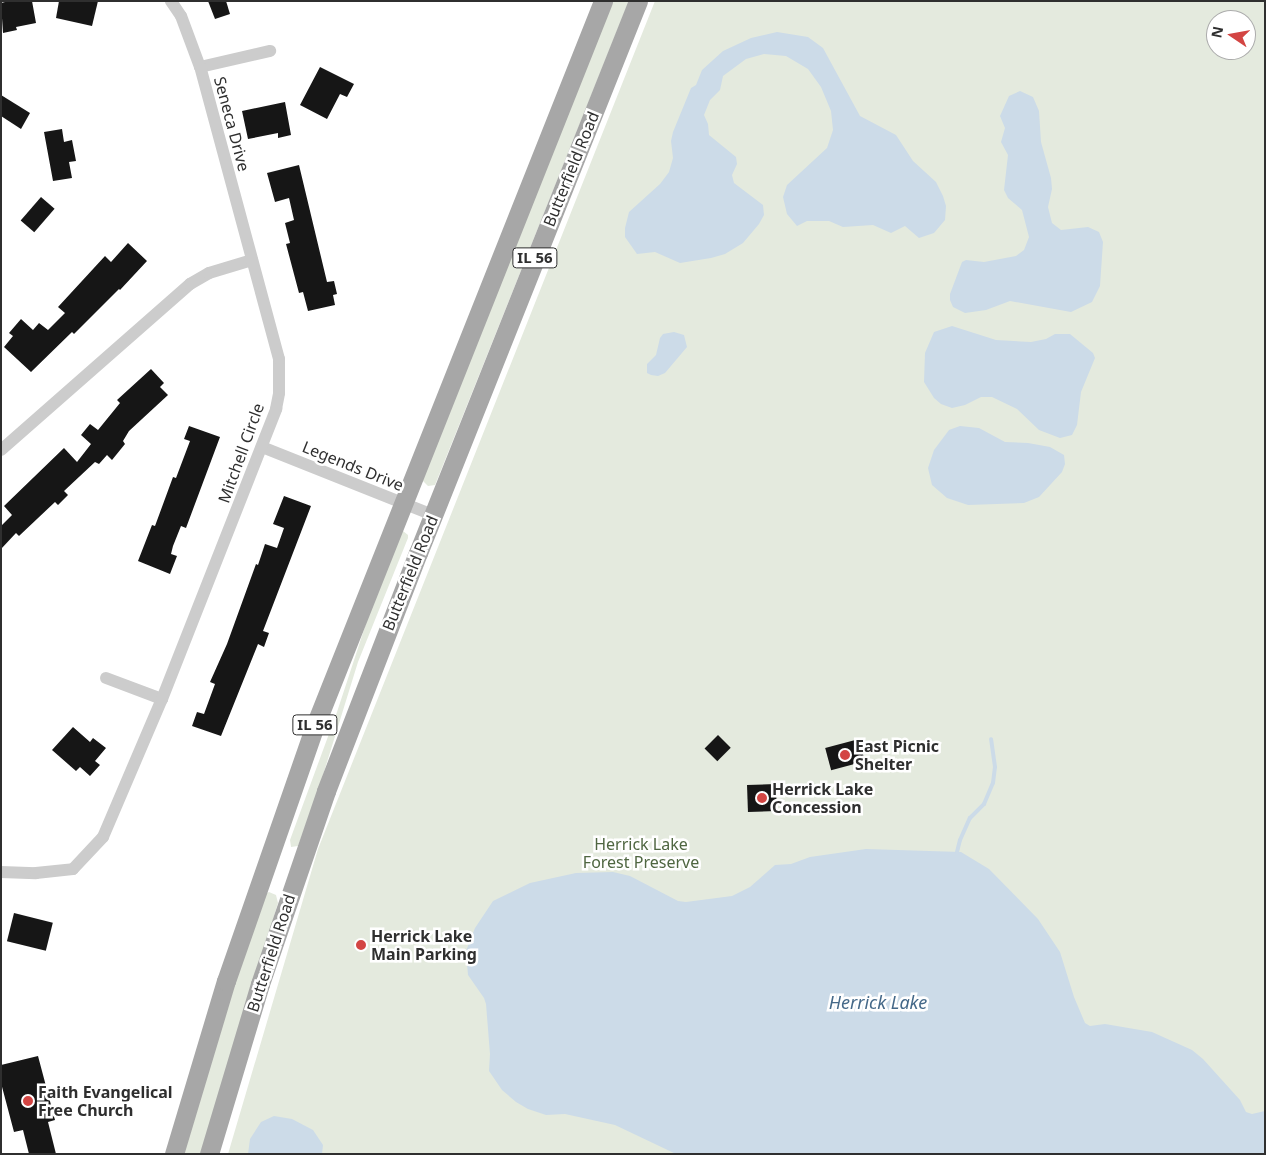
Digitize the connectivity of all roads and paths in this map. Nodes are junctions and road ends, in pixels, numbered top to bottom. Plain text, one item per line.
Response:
1 (171, 1) edge
2 (603, 1) edge
3 (638, 1) edge
4 (270, 51) dead end
5 (200, 66) junction
6 (252, 260) junction
7 (262, 447) junction
8 (1, 450) edge
9 (402, 503) junction
10 (433, 515) junction
11 (106, 678) dead end
12 (162, 699) junction
13 (1, 872) edge
14 (174, 1154) edge
15 (209, 1154) edge

1 - 5 street, Seneca Drive
2 - 9 main road, Butterfield Road / IL 56
3 - 10 main road, Butterfield Road / IL 56
4 - 5 street
5 - 6 street, Seneca Drive
6 - 7 street, Mitchell Circle
6 - 8 street
7 - 9 street, Legends Drive
7 - 12 street, Mitchell Circle
9 - 10 street, Legends Drive
9 - 14 main road, Butterfield Road / IL 56
10 - 15 main road, Butterfield Road / IL 56
11 - 12 street
12 - 13 street, Mitchell Circle

